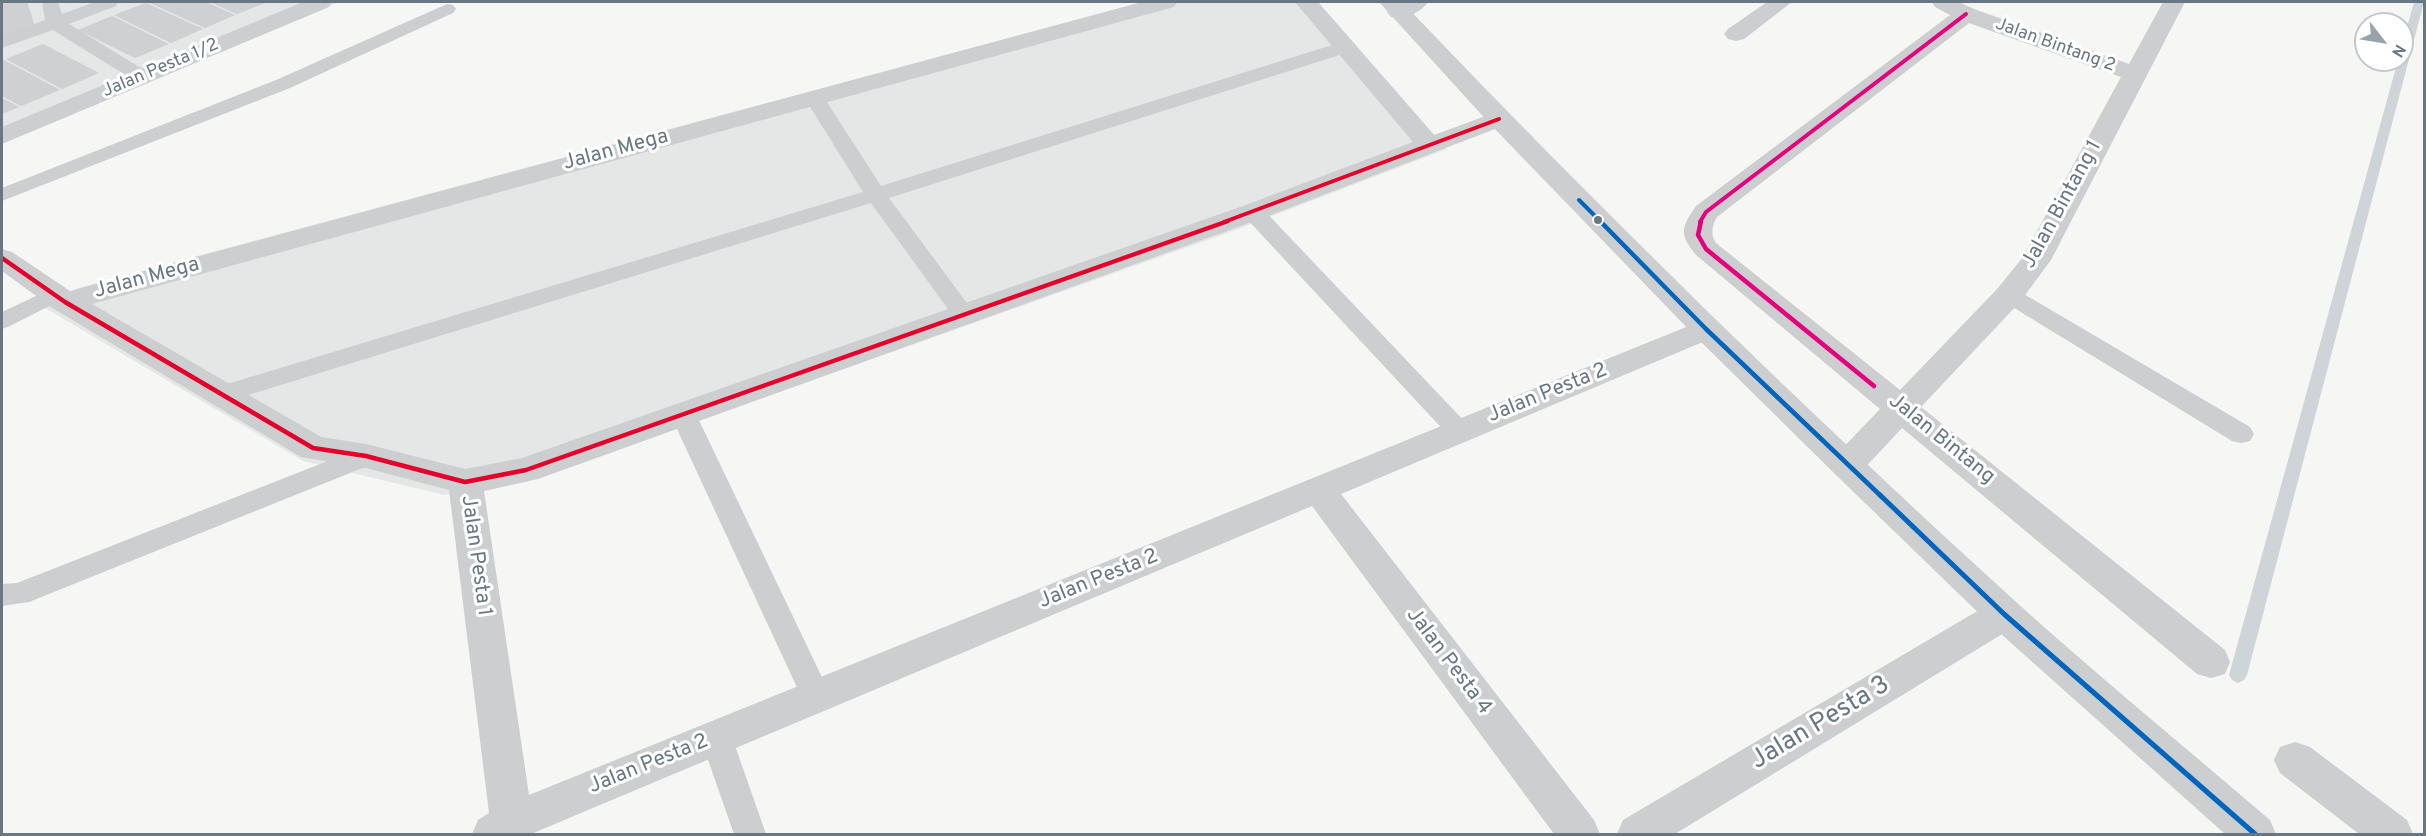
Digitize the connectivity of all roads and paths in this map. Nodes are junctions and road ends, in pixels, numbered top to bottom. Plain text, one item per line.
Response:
1 (50, 2) edge
2 (110, 2) edge
3 (321, 2) edge
4 (1166, 2) edge
5 (1306, 2) edge
6 (1781, 2) edge
7 (2174, 2) edge
8 (1402, 5) edge
9 (1954, 8) edge
10 (447, 9) dead end
11 (55, 22) junction
12 (1737, 34) dead end
13 (2, 43) edge
14 (1345, 47) junction
15 (2135, 74) junction
16 (142, 77) junction
17 (814, 97) junction
18 (1499, 119) junction
19 (2, 136) edge
20 (1429, 145) junction
21 (2, 195) edge
22 (876, 195) junction
23 (1253, 212) junction
24 (2, 258) edge
25 (2009, 295) junction
26 (60, 298) junction
27 (964, 315) junction
28 (2, 321) edge
29 (1706, 329) junction
30 (222, 394) junction
31 (1901, 407) junction
32 (683, 414) junction
33 (1460, 431) junction
34 (2241, 434) dead end
35 (366, 456) junction
36 (1847, 465) junction
37 (465, 482) junction
38 (1318, 489) junction
39 (2, 595) edge
40 (2004, 614) junction
41 (2211, 662) dead end
42 (816, 696) junction
43 (716, 737) junction
44 (2295, 760) dead end
45 (502, 828) edge
46 (750, 834) edge
47 (1579, 834) edge
48 (1638, 834) edge
49 (2256, 834) edge
50 (2392, 834) edge

1 - 11 lane
2 - 11 lane
3 - 16 street, Jalan Pesta 1/2
4 - 17 street, Jalan Mega
5 - 14 street
6 - 12 street
7 - 15 street, Jalan Bintang 1
8 - 18 street
9 - 15 street, Jalan Bintang 2
9 - 31 street, Jalan Bintang
10 - 21 lane
11 - 13 lane
11 - 16 lane
14 - 20 street
14 - 22 lane
15 - 25 street, Jalan Bintang 1
16 - 19 street, Jalan Pesta 1/2
17 - 22 lane
17 - 26 street, Jalan Mega
18 - 20 street, Jalan Pesta 1
18 - 29 street
20 - 23 street, Jalan Pesta 1
22 - 27 lane
22 - 30 lane
23 - 27 street, Jalan Pesta 1
23 - 33 lane
24 - 26 street
25 - 31 street, Jalan Bintang 1
25 - 34 lane
26 - 28 lane
26 - 30 street
27 - 32 street, Jalan Pesta 1
29 - 33 street, Jalan Pesta 2
29 - 36 street
30 - 35 street
31 - 36 street, Jalan Bintang 1
31 - 41 street, Jalan Bintang
32 - 37 street, Jalan Pesta 1
32 - 42 lane
33 - 38 street, Jalan Pesta 2
35 - 37 street
35 - 39 lane
36 - 40 street
37 - 45 street, Jalan Pesta 1
38 - 42 street, Jalan Pesta 2
38 - 47 street, Jalan Pesta 4
40 - 48 street, Jalan Pesta 3
40 - 49 street
42 - 43 street, Jalan Pesta 2
43 - 45 street, Jalan Pesta 2
43 - 46 lane
44 - 50 street

